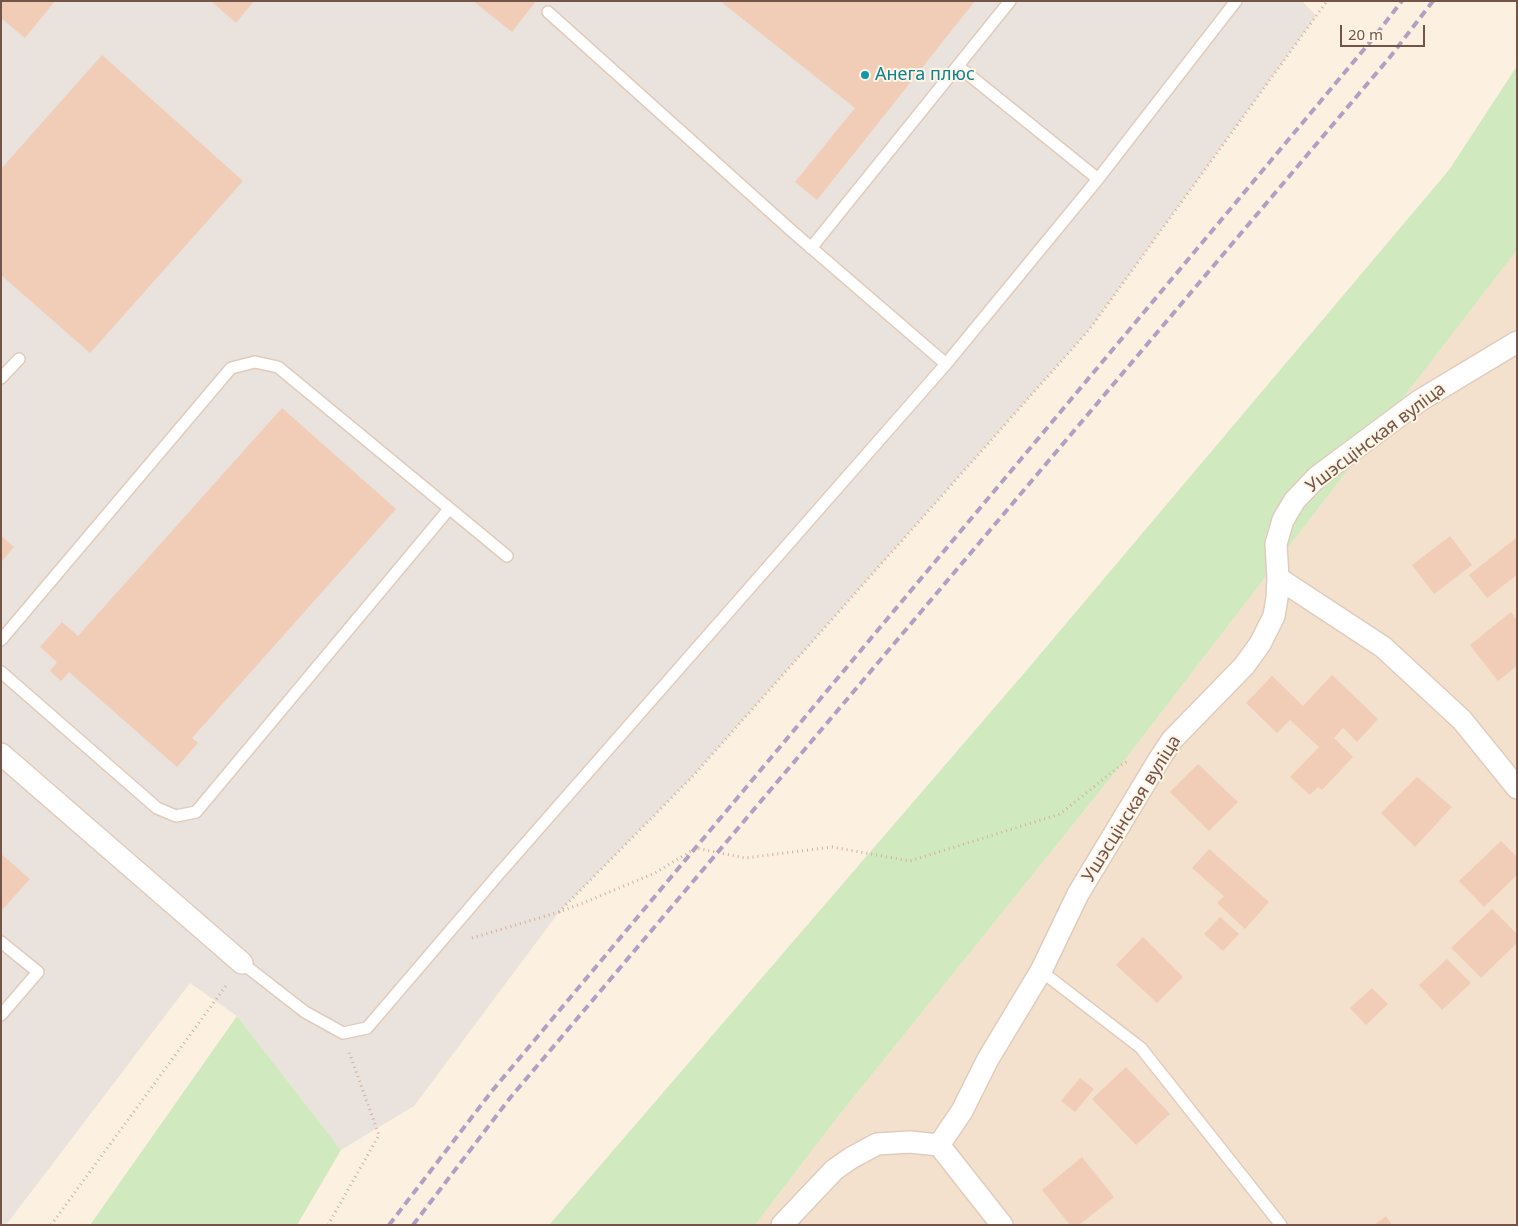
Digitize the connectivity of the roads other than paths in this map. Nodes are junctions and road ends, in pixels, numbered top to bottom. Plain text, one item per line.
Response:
1 (1010, 1) edge
2 (1236, 1) edge
3 (548, 12) dead end
4 (958, 66) junction
5 (1098, 179) junction
6 (811, 248) junction
7 (1517, 342) edge
8 (19, 359) dead end
9 (946, 364) junction
10 (1, 378) edge
11 (449, 508) junction
12 (507, 556) dead end
13 (1278, 578) junction
14 (1, 640) edge
15 (1, 672) edge
16 (1, 754) edge
17 (1517, 788) edge
18 (1, 942) edge
19 (242, 963) joint
20 (1041, 971) junction
21 (1, 1015) edge
22 (939, 1145) junction
23 (782, 1225) edge
24 (1002, 1225) edge
25 (1281, 1225) edge

1 - 4 lane
2 - 5 lane
3 - 6 lane
4 - 5 lane
4 - 6 lane
5 - 9 lane
6 - 9 lane
7 - 13 street, Ушэсцінская вуліца
8 - 10 lane
9 - 19 lane
11 - 12 lane
11 - 14 lane
11 - 15 lane
13 - 17 street
13 - 20 street, Ушэсцінская вуліца
16 - 19 street
18 - 21 lane
20 - 22 street, Ушэсцінская вуліца
20 - 25 lane
22 - 23 street
22 - 24 street

